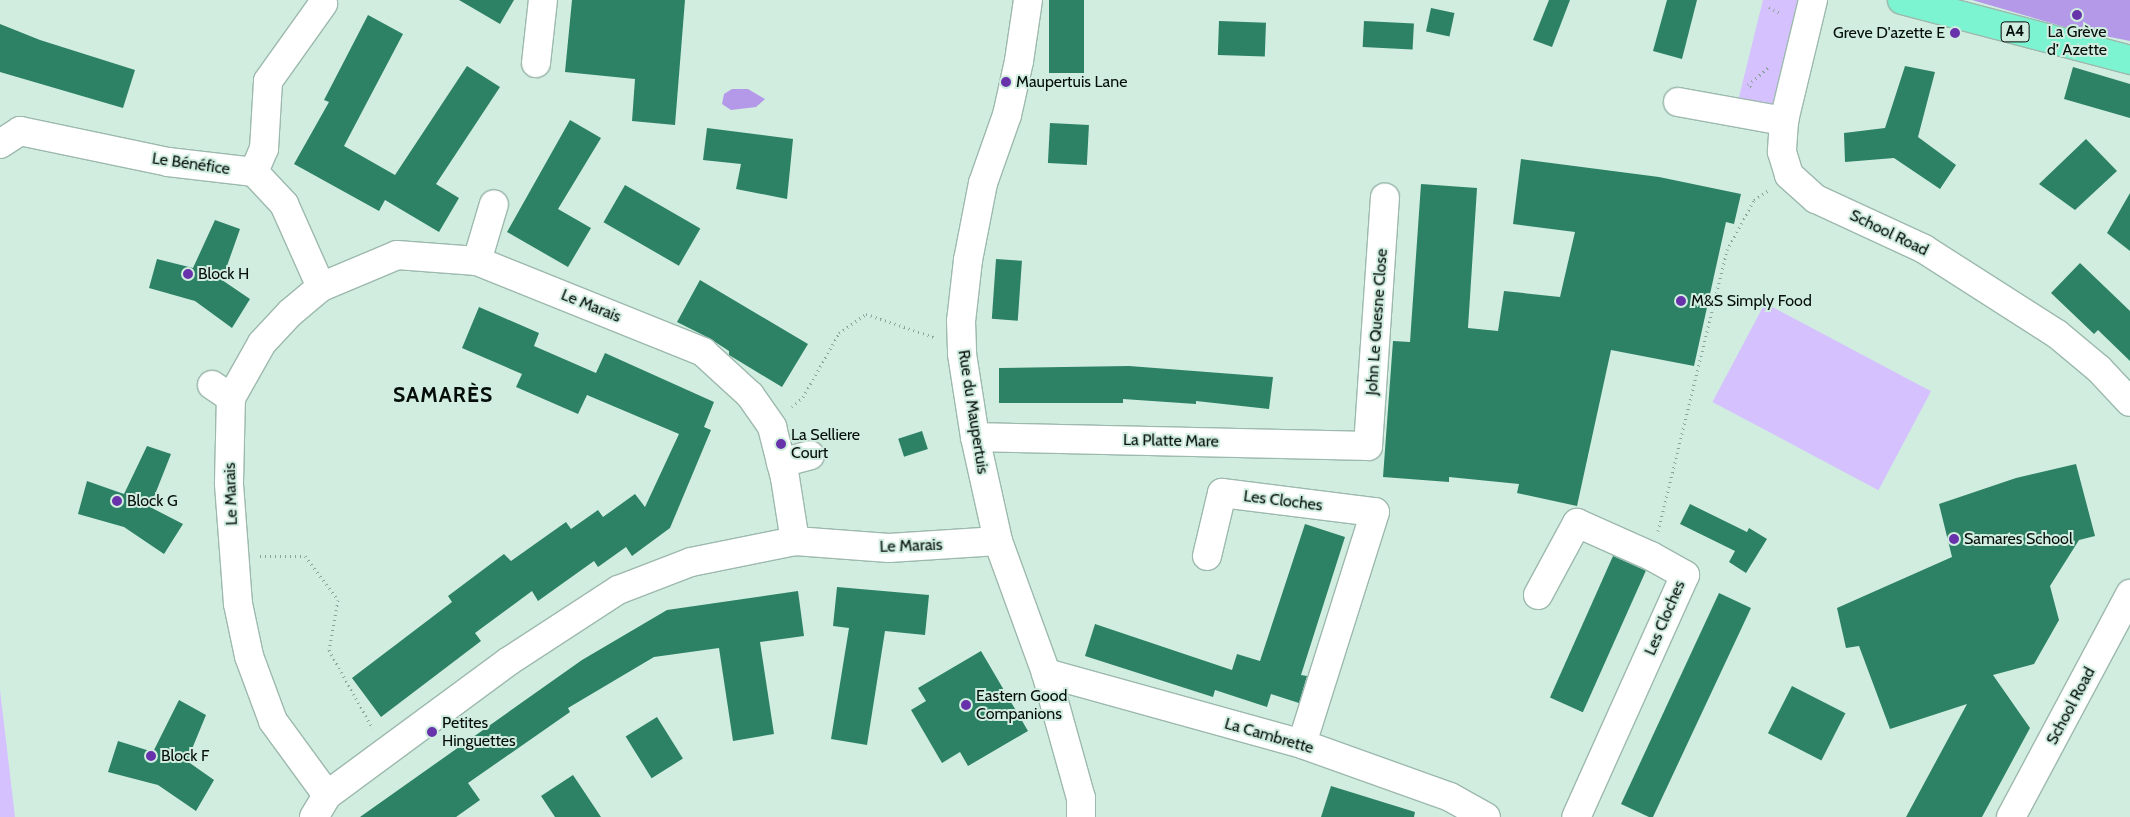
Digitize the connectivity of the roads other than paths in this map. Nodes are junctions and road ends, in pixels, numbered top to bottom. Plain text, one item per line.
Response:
1 (544, 0) edge
2 (1028, 0) edge
3 (1813, 0) edge
4 (1902, 0) edge
5 (323, 4) dead end
6 (2130, 60) edge
7 (536, 63) dead end
8 (1678, 102) dead end
9 (1784, 120) junction
10 (0, 144) edge
11 (254, 172) junction
12 (1386, 198) dead end
13 (494, 204) dead end
14 (477, 261) junction
15 (321, 287) junction
16 (2130, 402) edge
17 (974, 437) junction
18 (1368, 446) joint
19 (810, 456) dead end
20 (781, 463) junction
21 (795, 541) junction
22 (998, 541) junction
23 (1207, 556) dead end
24 (2130, 594) edge
25 (1538, 595) dead end
26 (1046, 673) junction
27 (1302, 744) junction
28 (320, 806) edge
29 (1080, 817) edge
30 (1486, 817) edge
31 (1576, 817) edge
32 (2011, 817) edge

1 - 7 street
2 - 17 street, Rue du Maupertuis
3 - 9 street
4 - 6 main road, A4
5 - 11 street
8 - 9 street
9 - 16 street, School Road
10 - 11 street, Le Bénéfice
11 - 15 street
12 - 18 street, John Le Quesne Close
13 - 14 street
14 - 15 street, Le Marais
14 - 20 street, Le Marais
15 - 28 street, Le Marais
17 - 18 street, La Platte Mare
17 - 22 street, Rue du Maupertuis
19 - 20 street
20 - 21 street, Le Marais
21 - 22 street, Le Marais
21 - 28 street, Le Marais
22 - 26 street, Rue du Maupertuis
23 - 27 street, Les Cloches
24 - 32 street, School Road
25 - 31 street, Les Cloches
26 - 27 street, La Cambrette
26 - 29 street, Rue du Maupertuis
27 - 30 street, La Cambrette

